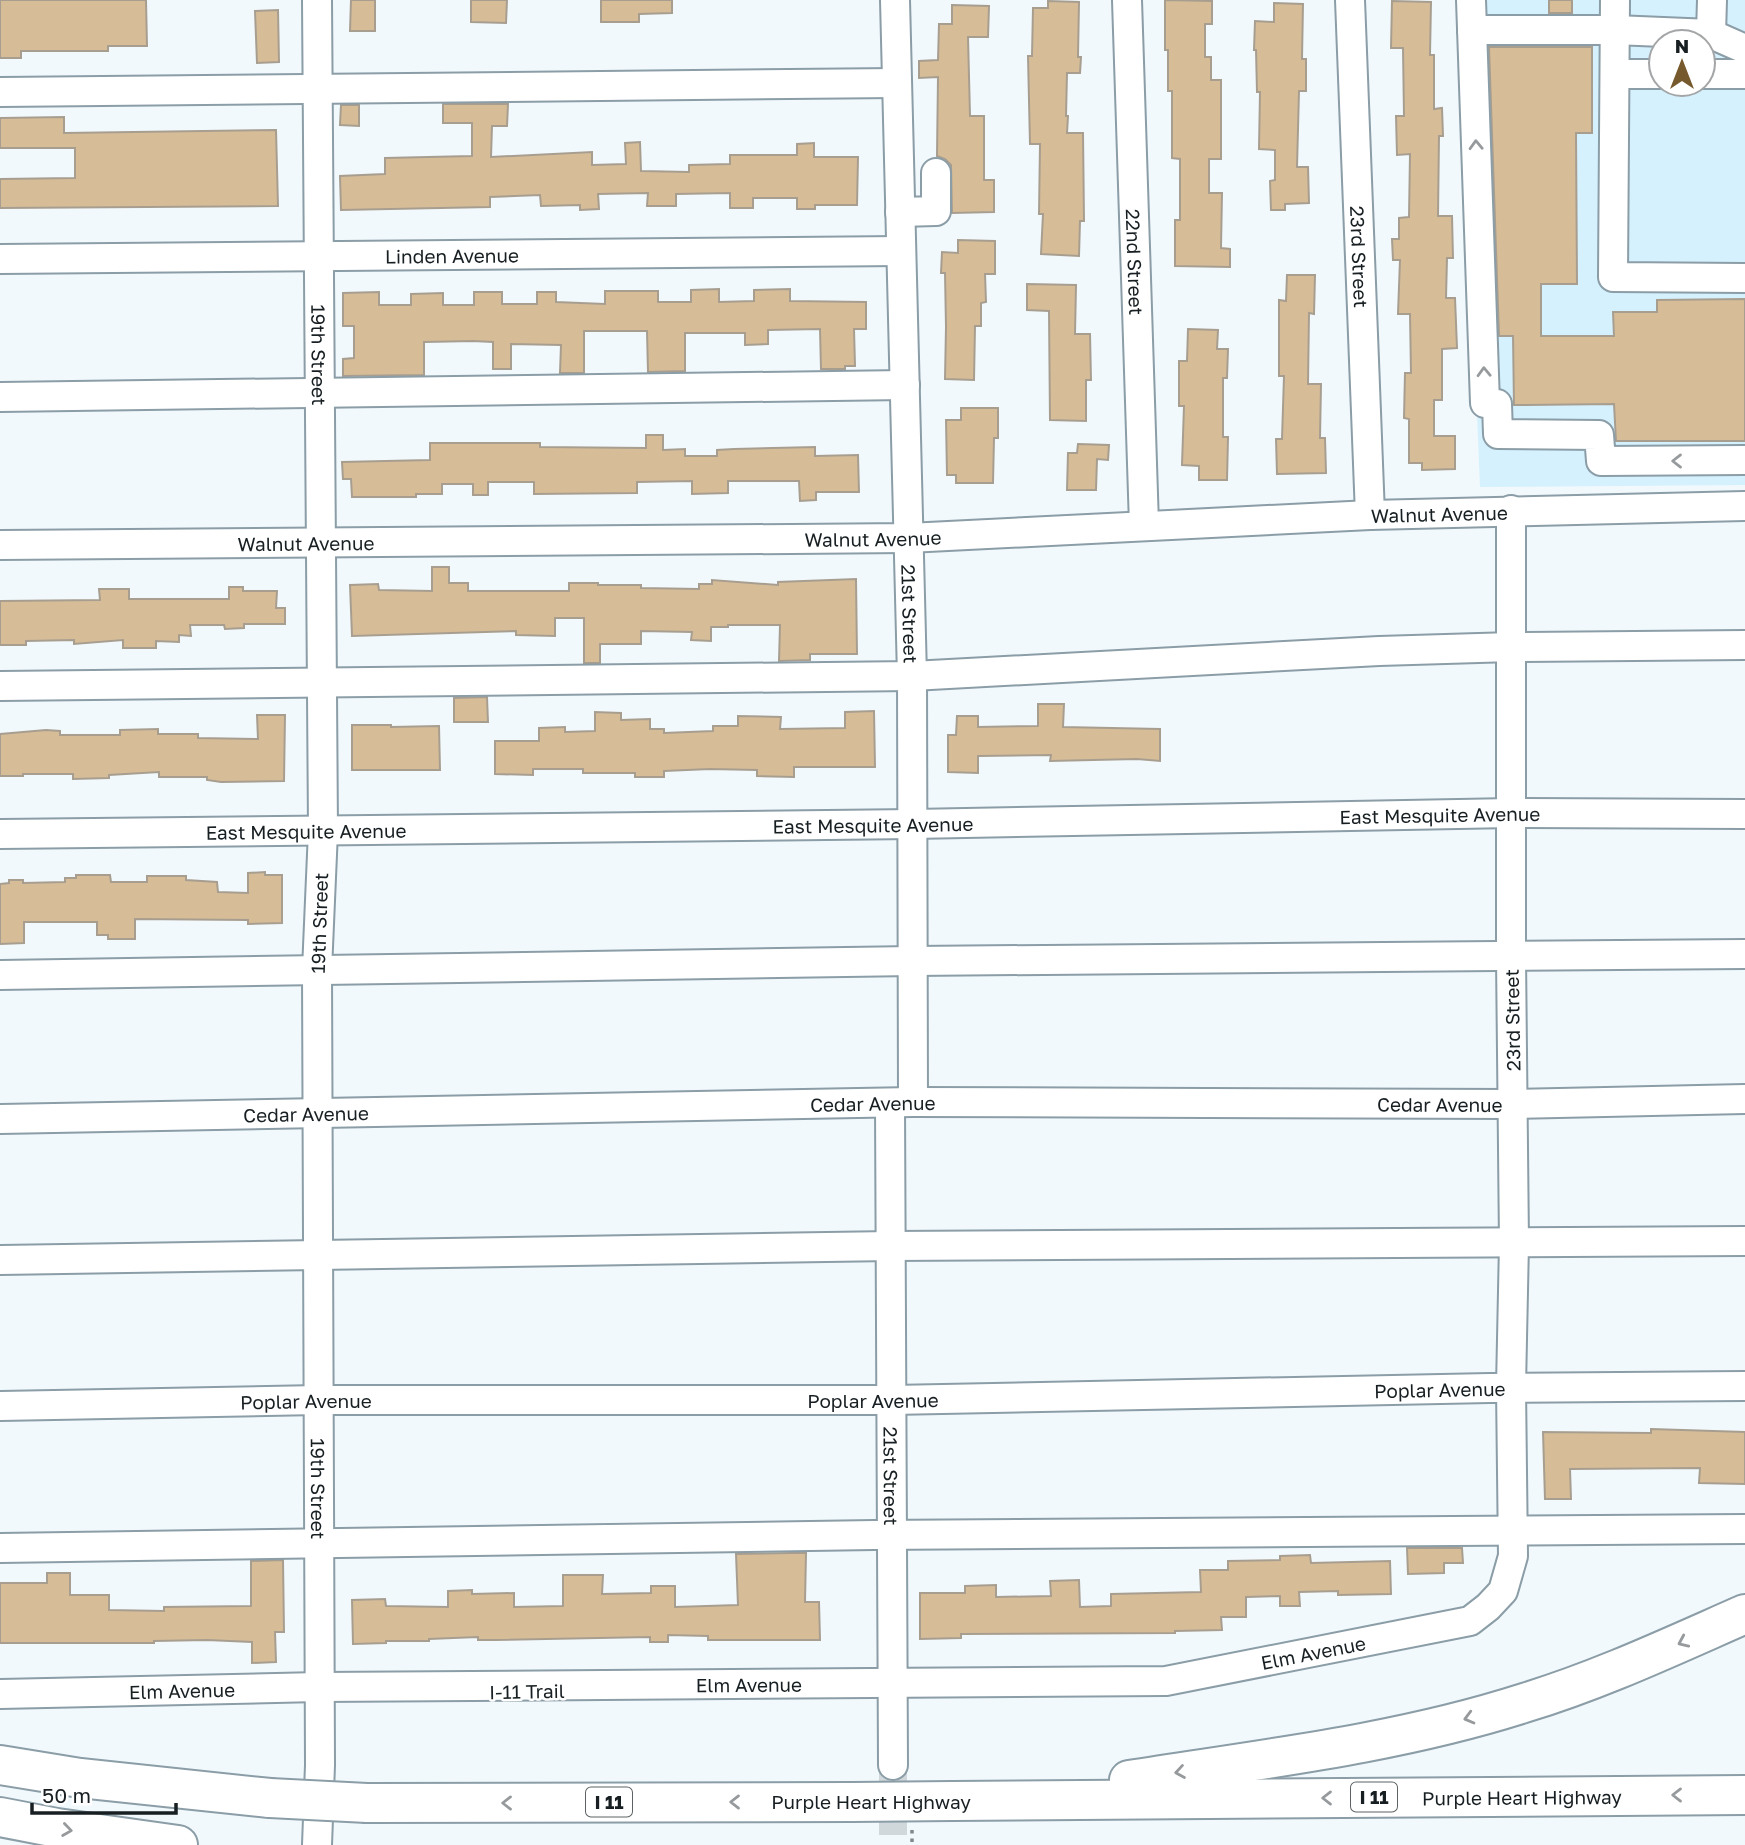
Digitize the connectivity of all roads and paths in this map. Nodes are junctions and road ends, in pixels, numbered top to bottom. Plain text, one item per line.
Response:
1 (317, 0) edge
2 (895, 0) edge
3 (1127, 0) edge
4 (1350, 0) edge
5 (1471, 0) edge
6 (1615, 0) edge
7 (1712, 0) edge
8 (1712, 28) edge
9 (1472, 30) junction
10 (1615, 30) junction
11 (1647, 31) edge
12 (1717, 36) edge
13 (1745, 49) edge
14 (1615, 74) junction
15 (1647, 74) edge
16 (1717, 74) edge
17 (1745, 74) edge
18 (897, 83) junction
19 (318, 89) junction
20 (0, 92) edge
21 (936, 173) dead end
22 (900, 212) junction
23 (901, 251) junction
24 (319, 257) junction
25 (0, 259) edge
26 (1745, 278) edge
27 (905, 385) junction
28 (320, 393) junction
29 (0, 397) edge
30 (1745, 460) edge
31 (1745, 506) edge
32 (1511, 510) junction
33 (1370, 515) junction
34 (1144, 525) junction
35 (908, 538) junction
36 (322, 542) junction
37 (0, 545) edge
38 (1745, 645) edge
39 (1512, 647) junction
40 (912, 676) junction
41 (322, 682) junction
42 (0, 686) edge
43 (1513, 813) junction
44 (1745, 814) edge
45 (913, 824) junction
46 (323, 831) junction
47 (0, 834) edge
48 (1745, 954) edge
49 (1511, 957) junction
50 (913, 961) junction
51 (317, 970) junction
52 (0, 975) edge
53 (1745, 1099) edge
54 (902, 1103) junction
55 (1514, 1104) junction
56 (319, 1112) junction
57 (0, 1119) edge
58 (1745, 1241) edge
59 (1514, 1242) junction
60 (891, 1246) junction
61 (317, 1254) junction
62 (0, 1260) edge
63 (1745, 1386) edge
64 (1511, 1387) junction
65 (318, 1400) junction
66 (891, 1400) junction
67 (0, 1406) edge
68 (1745, 1529) edge
69 (1514, 1530) junction
70 (892, 1535) junction
71 (319, 1542) junction
72 (0, 1548) edge
73 (1488, 1607) joint
74 (1745, 1614) edge
75 (893, 1682) junction
76 (319, 1687) junction
77 (0, 1694) edge
78 (0, 1765) edge
79 (893, 1765) tunnel mouth
80 (1745, 1795) edge
81 (1003, 1800) junction
82 (0, 1818) edge
83 (912, 1818) dead end
84 (178, 1845) edge
85 (317, 1845) edge
86 (912, 1845) edge

1 - 19 street, 19th Street
2 - 18 street, 21st Street
3 - 34 street, 22nd Street
4 - 33 street, 23rd Street
5 - 9 street
6 - 10 street
7 - 8 street
9 - 10 street
30 -> 9 street
10 - 11 street
10 - 14 street
12 - 13 street
14 - 15 street
14 - 26 street
16 - 17 street
18 - 19 street
18 - 22 street, 21st Street
19 - 20 street
19 - 24 street, 19th Street
21 - 22 street
22 - 23 street, 21st Street
23 - 24 street, Linden Avenue
23 - 27 street, 21st Street
24 - 25 street, Linden Avenue
24 - 28 street, 19th Street
27 - 28 street
27 - 35 street, 21st Street
28 - 29 street
28 - 36 street, 19th Street
31 - 32 street, Walnut Avenue
32 - 33 street, Walnut Avenue
32 - 39 street, 23rd Street
33 - 34 street, Walnut Avenue
34 - 35 street, Walnut Avenue
35 - 36 street, Walnut Avenue
35 - 40 street, 21st Street
36 - 37 street, Walnut Avenue
36 - 41 street, 19th Street
38 - 39 street
39 - 40 street
39 - 43 street, 23rd Street
40 - 41 street
40 - 45 street, 21st Street
41 - 42 street
41 - 46 street, 19th Street
43 - 44 street, East Mesquite Avenue
43 - 45 street, East Mesquite Avenue
43 - 49 street, 23rd Street
45 - 46 street, East Mesquite Avenue
45 - 50 street, 21st Street
46 - 47 street, East Mesquite Avenue
46 - 51 street, 19th Street
48 - 49 street
49 - 50 street
49 - 55 street, 23rd Street
50 - 51 street
50 - 54 street, 21st Street
51 - 52 street
51 - 56 street, 19th Street
53 - 55 street, Cedar Avenue
54 - 55 street, Cedar Avenue
54 - 56 street, Cedar Avenue
54 - 60 street, 21st Street
55 - 59 street, 23rd Street
56 - 57 street, Cedar Avenue
56 - 61 street, 19th Street
58 - 59 street
59 - 60 street
59 - 64 street, 23rd Street
60 - 61 street
60 - 66 street, 21st Street
61 - 62 street
61 - 65 street, 19th Street
63 - 64 street, Poplar Avenue
64 - 66 street, Poplar Avenue
64 - 69 street, 23rd Street
65 - 66 street, Poplar Avenue
65 - 67 street, Poplar Avenue
65 - 71 street, 19th Street
66 - 70 street, 21st Street
68 - 69 street
69 - 70 street
69 - 73 street, 23rd Street
70 - 71 street
70 - 75 street, 21st Street
71 - 72 street
71 - 76 street, 19th Street
73 - 75 street, Elm Avenue
74 -> 81 highway
75 - 76 street, Elm Avenue
75 - 79 street, 21st Street
76 - 77 street, Elm Avenue
76 - 85 street, 19th Street
81 -> 78 highway, Purple Heart Highway / I 11, bridge
80 -> 81 highway, Purple Heart Highway / I 11
82 -> 84 highway
83 - 86 path

